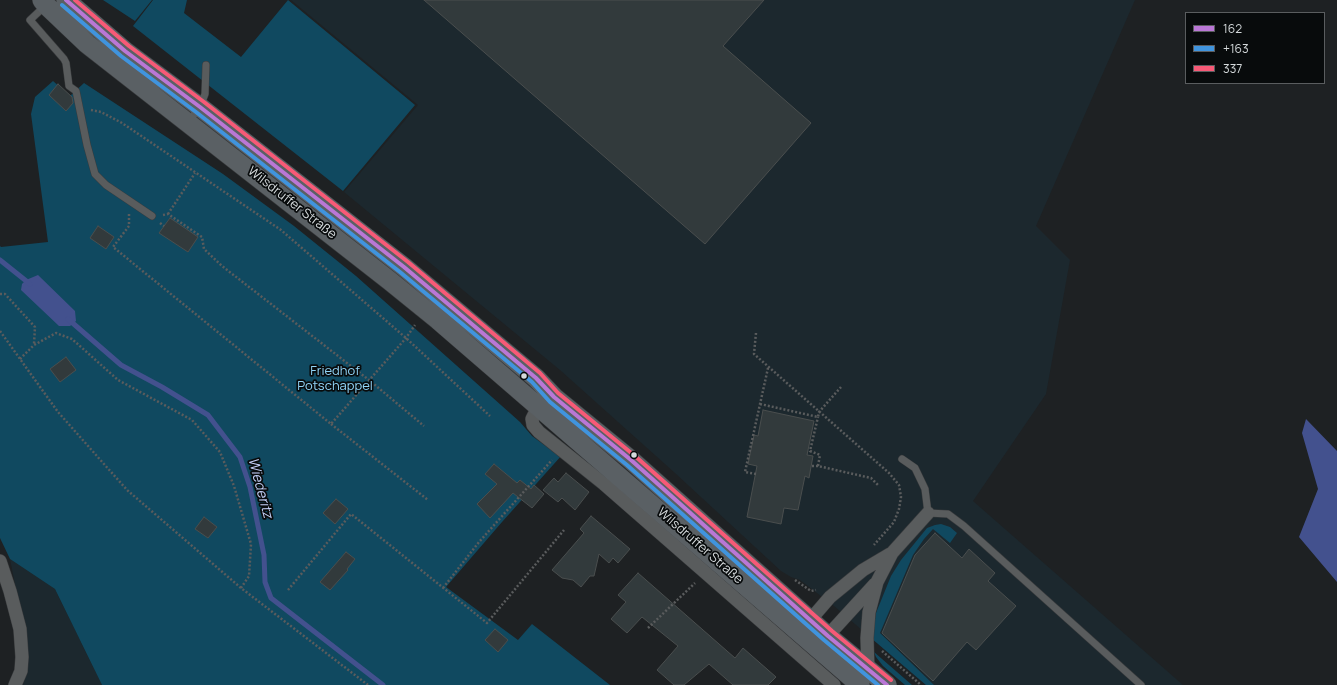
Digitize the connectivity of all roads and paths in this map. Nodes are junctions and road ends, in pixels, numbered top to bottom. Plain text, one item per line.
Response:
1 (66, 0) edge
2 (46, 2) edge
3 (206, 66) dead end
4 (200, 107) junction
5 (80, 109) junction
6 (188, 123) junction
7 (195, 173) junction
8 (132, 202) junction
9 (168, 214) junction
10 (152, 216) joint
11 (0, 294) edge
12 (413, 327) dead end
13 (0, 331) edge
14 (756, 333) dead end
15 (406, 338) junction
16 (34, 344) junction
17 (20, 359) junction
18 (768, 367) junction
19 (369, 380) junction
20 (841, 387) dead end
21 (547, 402) junction
22 (760, 404) junction
23 (819, 412) junction
24 (490, 416) dead end
25 (818, 417) junction
26 (331, 424) junction
27 (424, 426) dead end
28 (553, 459) dead end
29 (902, 459) dead end
30 (812, 466) dead end
31 (818, 466) junction
32 (756, 474) dead end
33 (878, 485) dead end
34 (428, 500) dead end
35 (928, 513) junction
36 (564, 530) dead end
37 (873, 546) dead end
38 (892, 553) junction
39 (0, 561) edge
40 (696, 581) dead end
41 (876, 582) junction
42 (241, 588) junction
43 (442, 588) junction
44 (822, 589) dead end
45 (288, 590) dead end
46 (811, 591) dead end
47 (805, 626) junction
48 (648, 628) dead end
49 (823, 642) junction
50 (880, 649) dead end
51 (864, 677) edge
52 (15, 685) edge
53 (368, 685) edge
54 (834, 685) edge
55 (887, 685) edge
56 (921, 685) edge
57 (1141, 685) edge

1 - 4 main road, Wilsdruffer Straße
2 - 5 lane
2 - 6 main road, Wilsdruffer Straße
3 - 4 lane
4 - 6 lane
4 - 21 main road, Wilsdruffer Straße
5 - 7 path
5 - 8 lane
6 - 21 main road, Wilsdruffer Straße
7 - 9 path
7 - 15 path
8 - 10 lane
8 - 26 path
9 - 10 path
9 - 19 path
11 - 16 path
12 - 15 path
13 - 17 path
14 - 18 path
15 - 19 path
15 - 24 path
16 - 17 path
16 - 42 path
17 - 42 path
18 - 22 path
18 - 23 path
19 - 26 path
19 - 27 path
20 - 23 path
21 - 47 main road, Wilsdruffer Straße
21 - 54 street, Wilsdruffer Straße
22 - 25 path
22 - 32 path
23 - 25 path
23 - 37 path
25 - 31 path
26 - 34 path
28 - 43 path
29 - 35 lane
30 - 31 path
31 - 33 path
35 - 38 street
35 - 57 lane
36 - 43 path
38 - 41 street
38 - 47 street
39 - 52 street
40 - 48 path
41 - 49 street
41 - 51 street
42 - 53 path
43 - 45 path
44 - 46 path
47 - 49 main road, Wilsdruffer Straße
49 - 51 main road, Wilsdruffer Straße
50 - 56 path
51 - 55 main road, Wilsdruffer Straße

